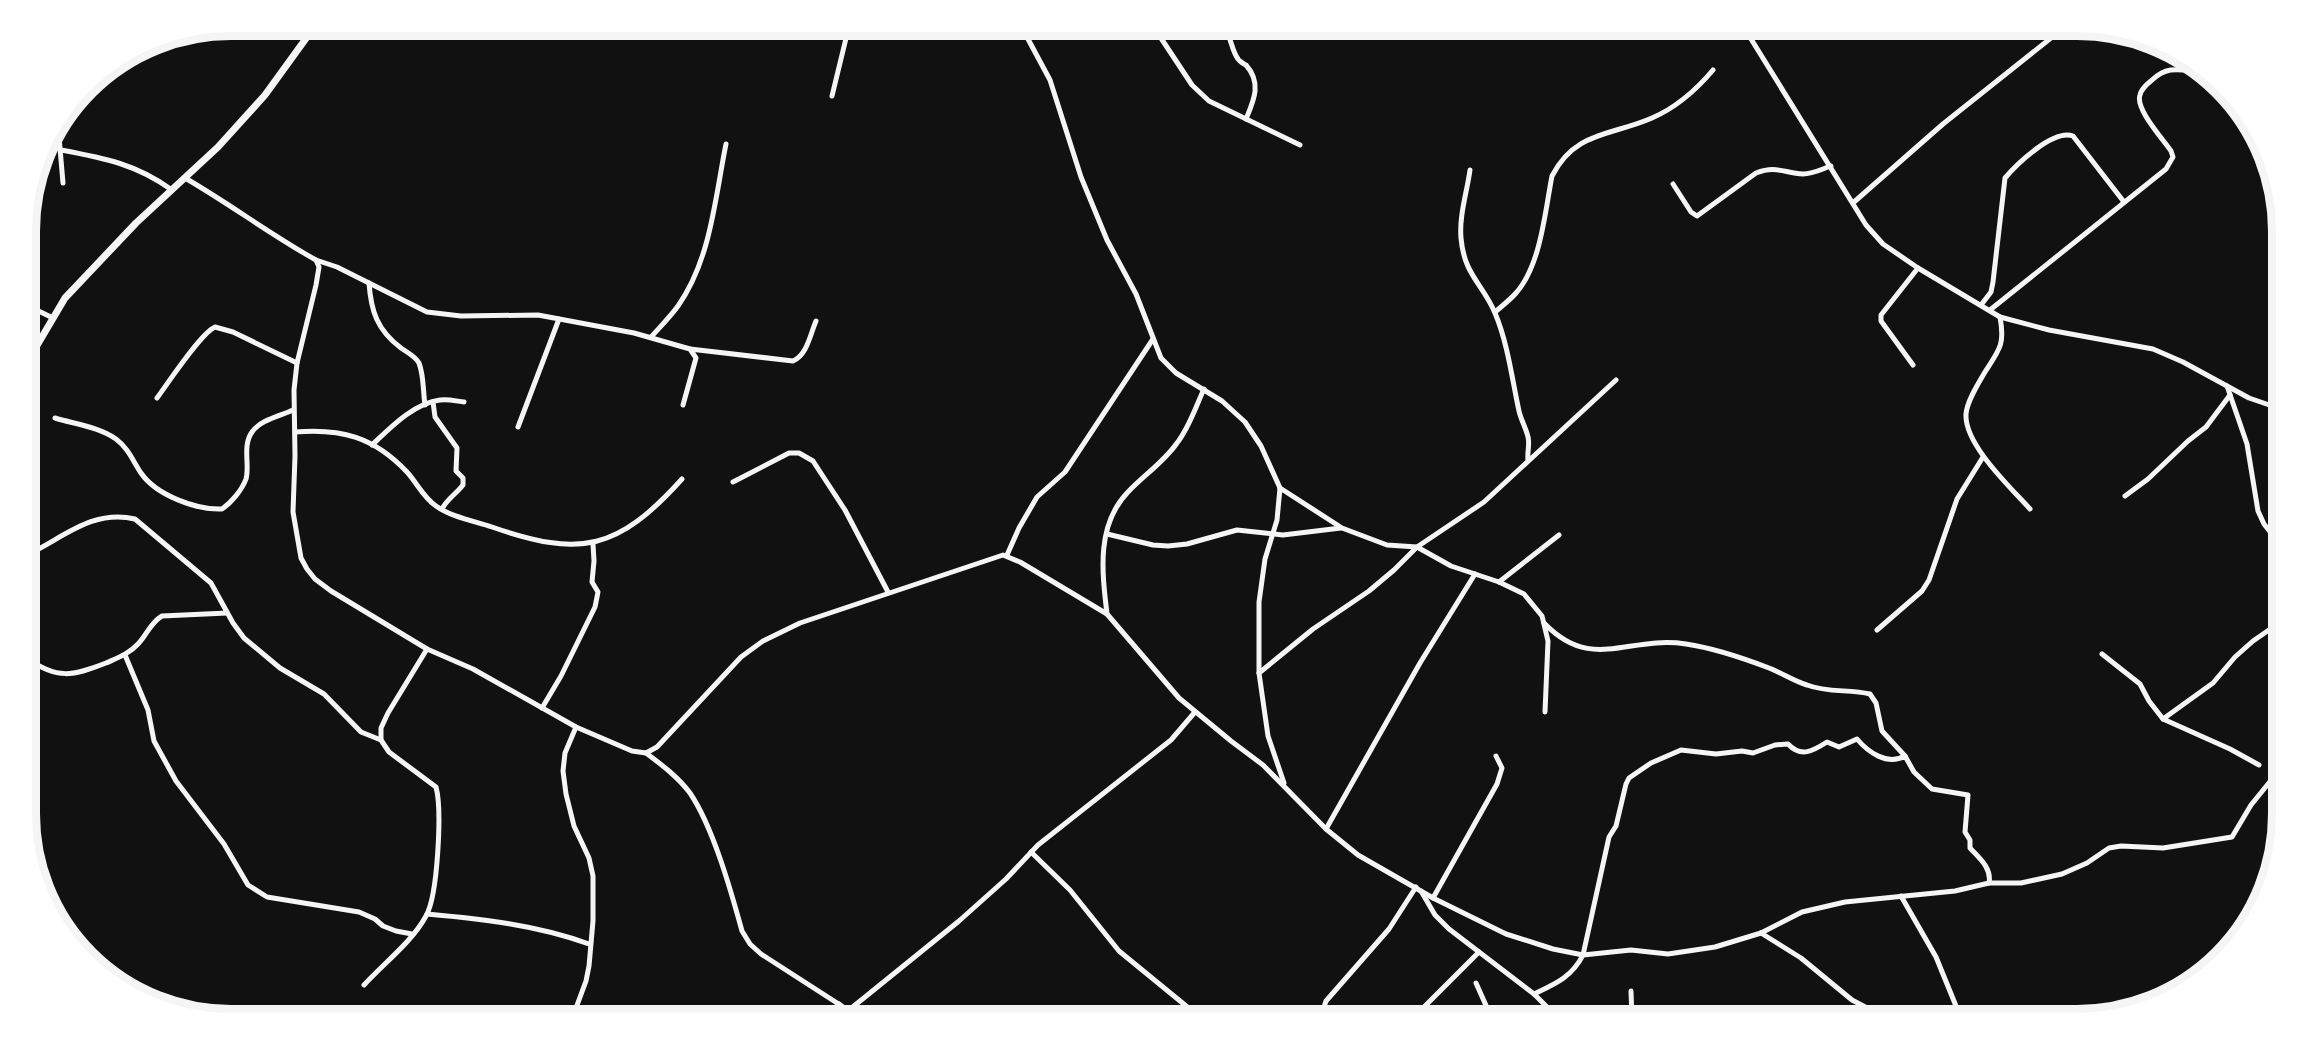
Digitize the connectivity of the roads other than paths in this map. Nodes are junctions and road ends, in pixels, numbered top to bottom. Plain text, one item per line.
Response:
1 (308, 36) edge
2 (847, 36) edge
3 (1027, 36) edge
4 (1160, 36) edge
5 (1230, 36) edge
6 (1749, 36) edge
7 (2053, 36) edge
8 (2185, 69) edge
9 (1713, 70) dead end
10 (832, 96) dead end
11 (1245, 119) junction
12 (60, 138) edge
13 (726, 144) dead end
14 (1300, 145) dead end
15 (61, 150) junction
16 (1831, 166) junction
17 (1470, 170) dead end
18 (185, 178) junction
19 (63, 183) dead end
20 (1673, 184) dead end
21 (172, 190) junction
22 (1854, 202) junction
23 (2124, 202) junction
24 (316, 260) junction
25 (1918, 268) junction
26 (369, 283) junction
27 (1981, 305) junction
28 (36, 310) edge
29 (1990, 310) junction
30 (1495, 312) junction
31 (2000, 317) junction
32 (53, 318) junction
33 (559, 319) junction
34 (816, 321) dead end
35 (651, 337) junction
36 (1153, 339) junction
37 (36, 346) edge
38 (690, 349) junction
39 (297, 363) junction
40 (1913, 365) dead end
41 (1617, 380) dead end
42 (2227, 386) junction
43 (1204, 389) junction
44 (2230, 395) junction
45 (157, 398) dead end
46 (433, 402) junction
47 (464, 402) dead end
48 (425, 405) junction
49 (683, 405) dead end
50 (2272, 406) edge
51 (293, 410) junction
52 (55, 418) dead end
53 (518, 427) dead end
54 (295, 432) junction
55 (372, 445) junction
56 (1983, 457) junction
57 (1528, 460) junction
58 (682, 479) dead end
59 (733, 482) dead end
60 (1280, 488) junction
61 (2125, 496) dead end
62 (442, 509) junction
63 (2030, 509) dead end
64 (1342, 528) junction
65 (1272, 532) junction
66 (1107, 534) junction
67 (2272, 534) edge
68 (1559, 535) dead end
69 (593, 544) junction
70 (1417, 547) junction
71 (36, 550) edge
72 (1007, 555) junction
73 (1475, 574) junction
74 (1499, 582) junction
75 (888, 592) junction
76 (227, 613) junction
77 (1107, 614) junction
78 (1544, 623) junction
79 (2272, 628) edge
80 (1876, 630) dead end
81 (427, 649) junction
82 (2102, 654) dead end
83 (124, 655) junction
84 (36, 665) edge
85 (1259, 673) junction
86 (542, 708) junction
87 (1195, 712) junction
88 (1545, 712) dead end
89 (2163, 719) junction
90 (576, 727) junction
91 (381, 740) junction
92 (646, 753) junction
93 (1497, 756) dead end
94 (1905, 756) junction
95 (2259, 765) dead end
96 (2272, 779) edge
97 (1285, 785) junction
98 (1326, 829) junction
99 (1031, 852) junction
100 (1989, 883) junction
101 (1418, 889) junction
102 (1901, 896) junction
103 (1434, 898) junction
104 (427, 914) junction
105 (1761, 933) junction
106 (412, 934) junction
107 (589, 944) junction
108 (1479, 952) junction
109 (1583, 955) junction
110 (1476, 983) dead end
111 (364, 985) dead end
112 (1631, 991) dead end
113 (1534, 994) junction
114 (839, 1004) junction
115 (1956, 1006) dead end
116 (575, 1009) edge
117 (833, 1009) edge
118 (847, 1009) edge
119 (850, 1009) edge
120 (1190, 1009) edge
121 (1322, 1009) edge
122 (1422, 1009) edge
123 (1488, 1009) edge
124 (1548, 1009) edge
125 (1632, 1009) edge
126 (1869, 1009) edge

1 - 18 street
2 - 10 street
3 - 36 street
4 - 11 street
5 - 11 street
6 - 16 street
7 - 22 street
8 - 23 street
9 - 30 street
11 - 14 street
12 - 15 street
13 - 35 street
15 - 19 street
15 - 21 street
16 - 20 street
16 - 22 street
17 - 30 street
18 - 21 street
18 - 24 street
21 - 32 street
22 - 25 street
23 - 27 street
23 - 29 street
24 - 26 street
24 - 39 street
25 - 27 street
25 - 40 street
26 - 33 street
26 - 48 street
27 - 29 street
28 - 32 street
29 - 31 street
30 - 57 street
31 - 42 street
31 - 56 street
32 - 37 street
33 - 35 street
33 - 53 street
34 - 38 street
35 - 38 street
36 - 43 street
36 - 72 street
38 - 49 street
39 - 45 street
39 - 51 street
41 - 57 street
42 - 44 street
42 - 50 street
43 - 60 street
43 - 66 street
44 - 61 street
44 - 67 street
46 - 47 street
46 - 48 street
46 - 62 street
48 - 55 street
51 - 52 street
51 - 54 street
54 - 55 street
54 - 81 street
55 - 62 street
56 - 63 street
56 - 80 street
57 - 70 street
58 - 69 street
59 - 75 street
60 - 64 street
60 - 65 street
62 - 69 street
64 - 65 street
64 - 70 street
65 - 66 street
65 - 85 street
66 - 77 street
68 - 74 street
69 - 86 street
70 - 73 street
70 - 85 street
71 - 76 street
72 - 75 street
72 - 77 street
73 - 74 street
73 - 98 street
74 - 78 street
75 - 92 street
76 - 83 street
76 - 91 street
77 - 87 street
78 - 88 street
78 - 94 street
79 - 89 street
81 - 86 street
81 - 91 street
82 - 89 street
83 - 84 street
83 - 106 street
85 - 97 street
86 - 90 street
87 - 97 street
87 - 99 street
89 - 95 street
90 - 92 street
90 - 107 street
91 - 104 street
92 - 114 street
93 - 103 street
94 - 100 street
94 - 109 street
96 - 100 street
97 - 98 street
98 - 101 street
99 - 119 street
99 - 120 street
100 - 102 street
101 - 103 street
101 - 108 street
101 - 121 street
102 - 105 street
102 - 115 street
103 - 109 street
104 - 106 street
104 - 107 street
105 - 109 street
105 - 126 street
106 - 111 street
107 - 116 street
108 - 113 street
108 - 122 street
109 - 113 street
110 - 123 street
112 - 125 street
113 - 124 street
114 - 117 street
114 - 118 street

